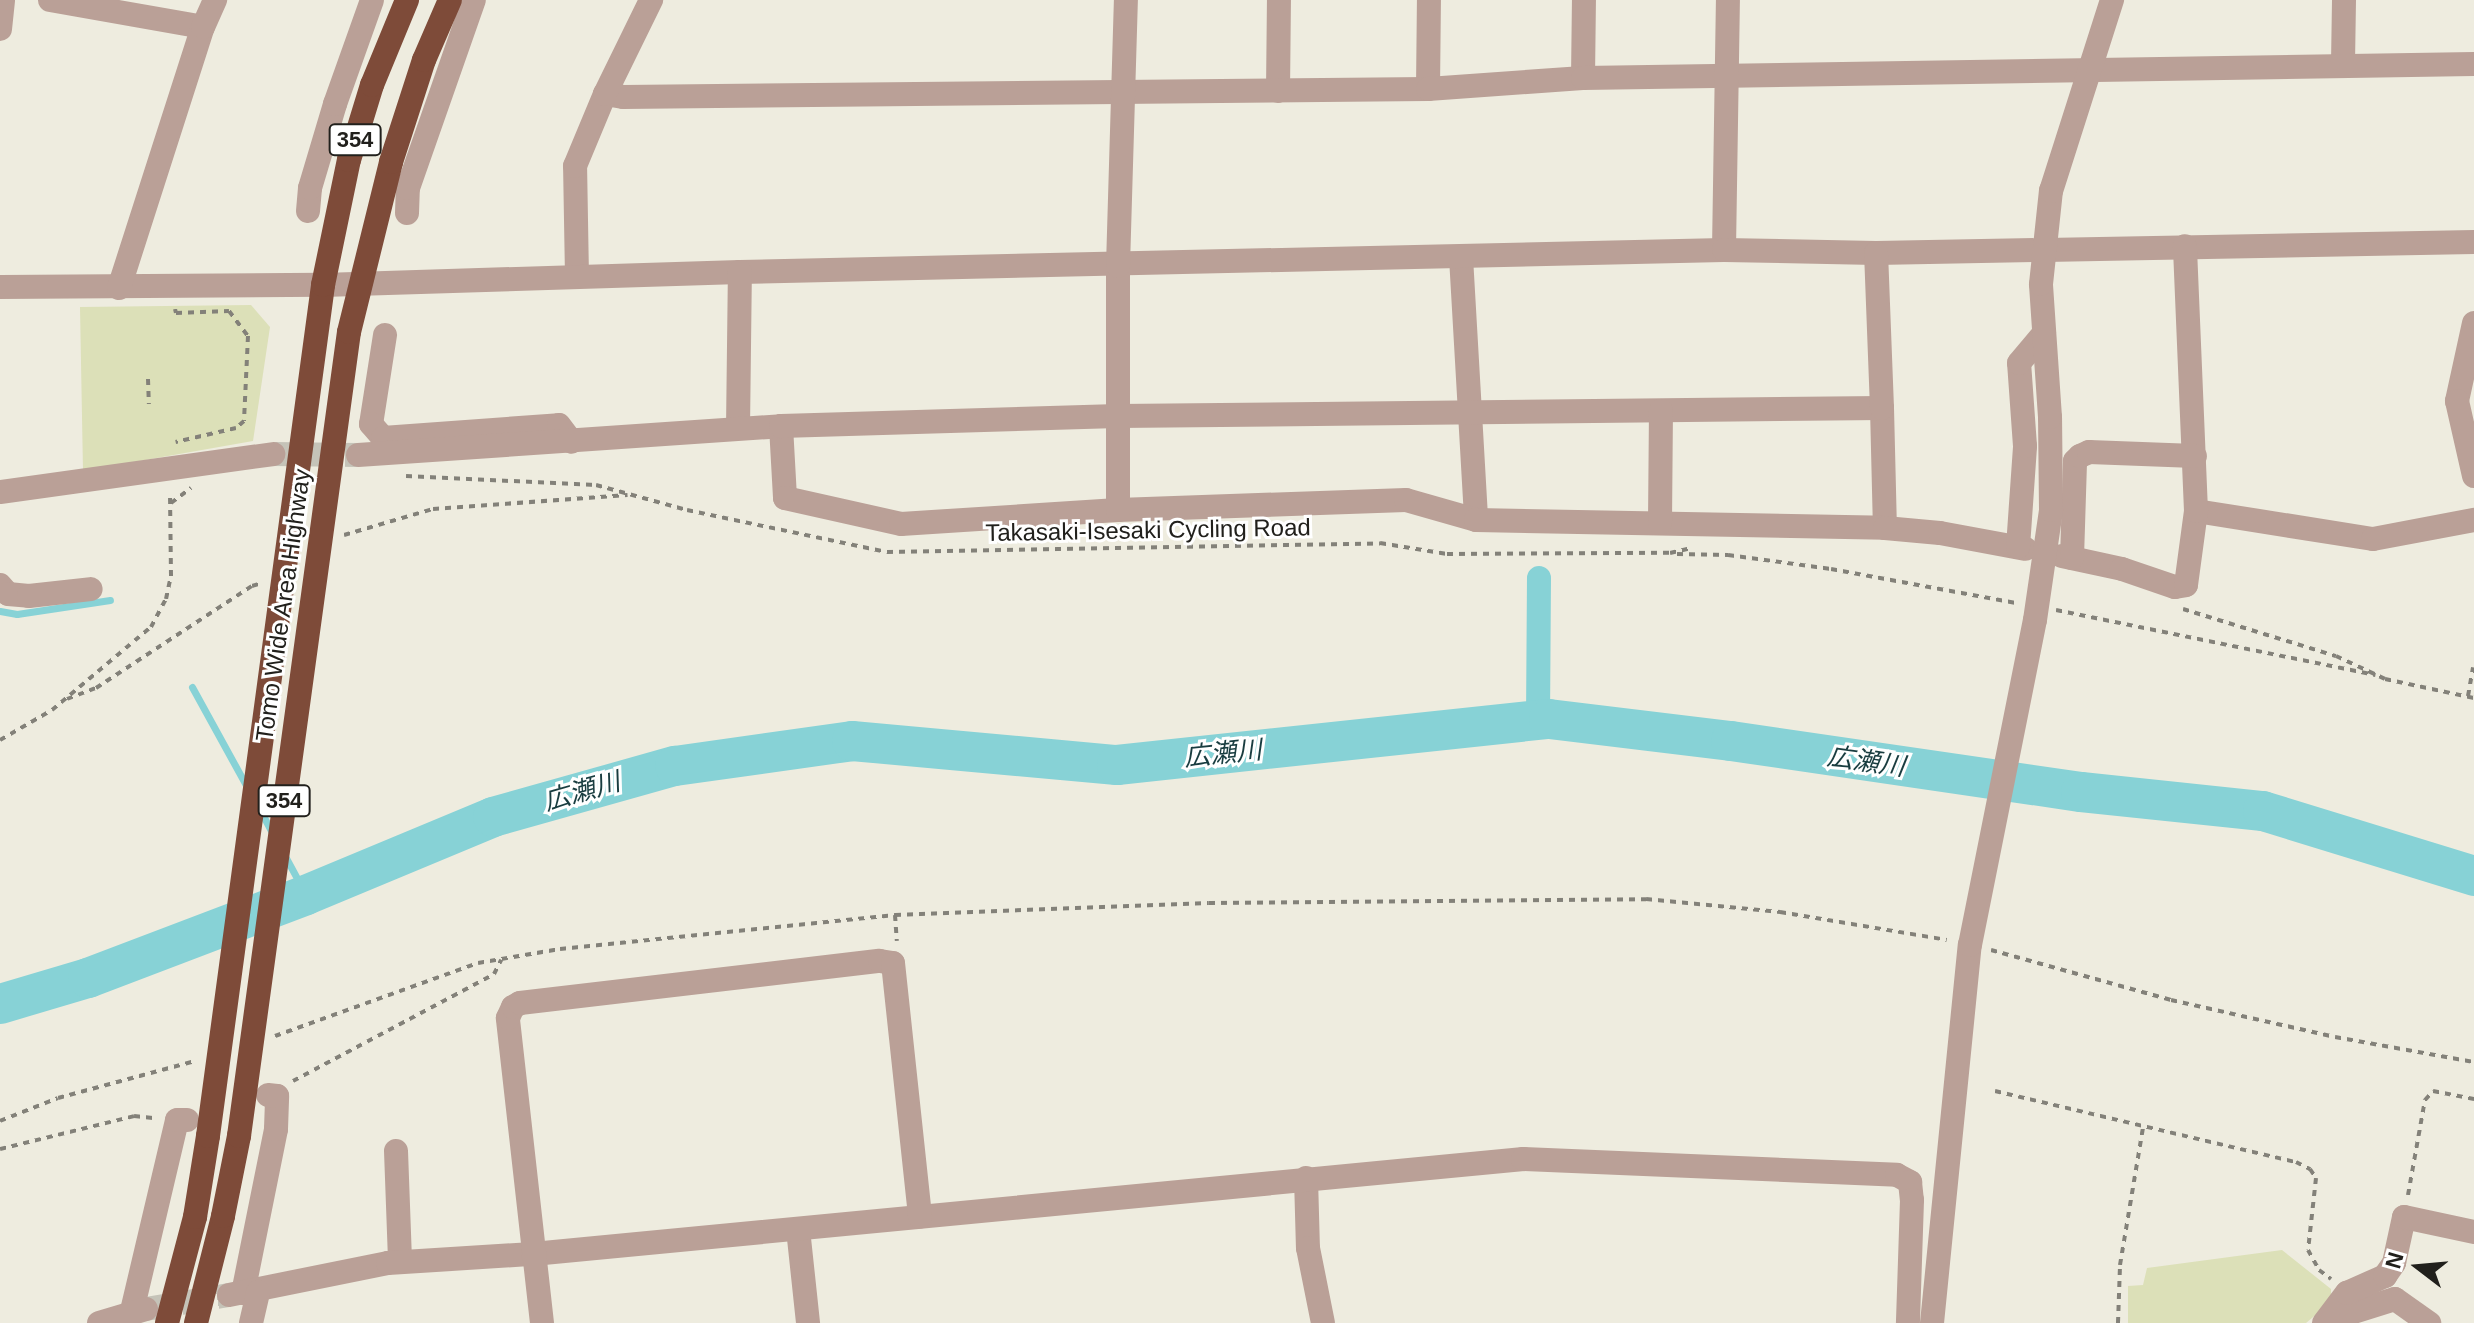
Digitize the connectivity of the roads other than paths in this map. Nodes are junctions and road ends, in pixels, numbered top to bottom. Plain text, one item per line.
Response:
1 (3, 0) edge
2 (50, 0) edge
3 (215, 0) edge
4 (372, 0) edge
5 (407, 0) edge
6 (450, 0) edge
7 (474, 0) edge
8 (651, 0) edge
9 (1126, 0) edge
10 (1279, 0) edge
11 (1429, 0) edge
12 (1584, 0) edge
13 (1728, 0) edge
14 (2112, 0) edge
15 (2344, 0) edge
16 (203, 27) junction
17 (0, 29) edge
18 (2343, 64) junction
19 (2474, 64) edge
20 (2089, 71) junction
21 (1583, 78) junction
22 (1727, 78) junction
23 (1428, 89) junction
24 (1278, 91) junction
25 (1125, 93) junction
26 (605, 94) junction
27 (335, 104) junction
28 (349, 160) junction
29 (308, 211) dead end
30 (407, 213) dead end
31 (2474, 242) edge
32 (2185, 246) junction
33 (2044, 248) junction
34 (1724, 250) junction
35 (1876, 253) junction
36 (1461, 257) junction
37 (1118, 266) junction
38 (740, 272) junction
39 (577, 277) junction
40 (359, 283) junction
41 (323, 285) junction
42 (0, 287) edge
43 (119, 288) junction
44 (2474, 323) edge
45 (2044, 333) junction
46 (385, 335) dead end
47 (1882, 408) junction
48 (1661, 411) junction
49 (1469, 415) junction
50 (1118, 416) junction
51 (781, 426) junction
52 (738, 428) junction
53 (572, 442) junction
54 (273, 454) tunnel mouth
55 (358, 455) tunnel mouth
56 (2195, 456) junction
57 (2474, 476) edge
58 (0, 492) edge
59 (1118, 510) junction
60 (2196, 511) junction
61 (1476, 520) junction
62 (2474, 520) edge
63 (1660, 523) junction
64 (1885, 528) junction
65 (0, 585) edge
66 (91, 589) dead end
67 (273, 1096) road end
68 (182, 1120) road end
69 (396, 1151) dead end
70 (1306, 1178) junction
71 (920, 1217) junction
72 (798, 1229) junction
73 (2474, 1232) edge
74 (533, 1254) junction
75 (400, 1262) junction
76 (244, 1293) junction
77 (121, 1318) edge
78 (2326, 1322) edge
79 (167, 1323) edge
80 (196, 1323) edge
81 (251, 1323) edge
82 (542, 1323) edge
83 (808, 1323) edge
84 (1323, 1323) edge
85 (1908, 1323) edge
86 (1932, 1323) edge
87 (2429, 1323) edge

1 - 17 street
2 - 16 street
3 - 16 street
4 - 27 street
5 - 28 highway, Tomo Wide Area Highway / 354
6 - 40 highway, Tomo Wide Area Highway / 354
7 - 30 street
8 - 26 street
9 - 25 street
10 - 24 street
11 - 23 street
12 - 21 street
13 - 22 street
14 - 20 street
15 - 18 street
16 - 43 street
18 - 19 street
18 - 20 street
20 - 22 street
20 - 33 street
21 - 22 street
21 - 23 street
22 - 34 street
23 - 24 street
24 - 25 street
25 - 26 street
25 - 37 street
26 - 39 street
27 - 28 street
27 - 29 street
28 - 41 highway, Tomo Wide Area Highway / 354
31 - 32 street
32 - 33 street
32 - 56 street
33 - 35 street
33 - 45 street
34 - 35 street
34 - 36 street
35 - 47 street
36 - 37 street
36 - 49 street
37 - 38 street
37 - 50 street
38 - 39 street
38 - 52 street
39 - 40 street
40 - 41 street
40 - 80 highway, Tomo Wide Area Highway / 354
41 - 43 street
41 - 79 highway, Tomo Wide Area Highway / 354
42 - 43 street
44 - 57 street
45 - 64 street
45 - 86 street
46 - 53 street
47 - 48 street
47 - 64 street
48 - 49 street
48 - 63 street
49 - 50 street
49 - 61 street
50 - 51 street
50 - 59 street
51 - 52 street
51 - 59 street
52 - 53 street
53 - 55 street
54 - 58 street
56 - 60 street
56 - 60 street
59 - 61 street
60 - 62 street
61 - 63 street
63 - 64 street
65 - 66 street
67 - 76 street
68 - 77 street
69 - 75 street
70 - 71 street
70 - 84 street
70 - 85 street
71 - 72 street
71 - 74 street
72 - 74 street
72 - 83 street
73 - 78 street
74 - 75 street
74 - 82 street
75 - 76 street
76 - 81 street
78 - 87 street

